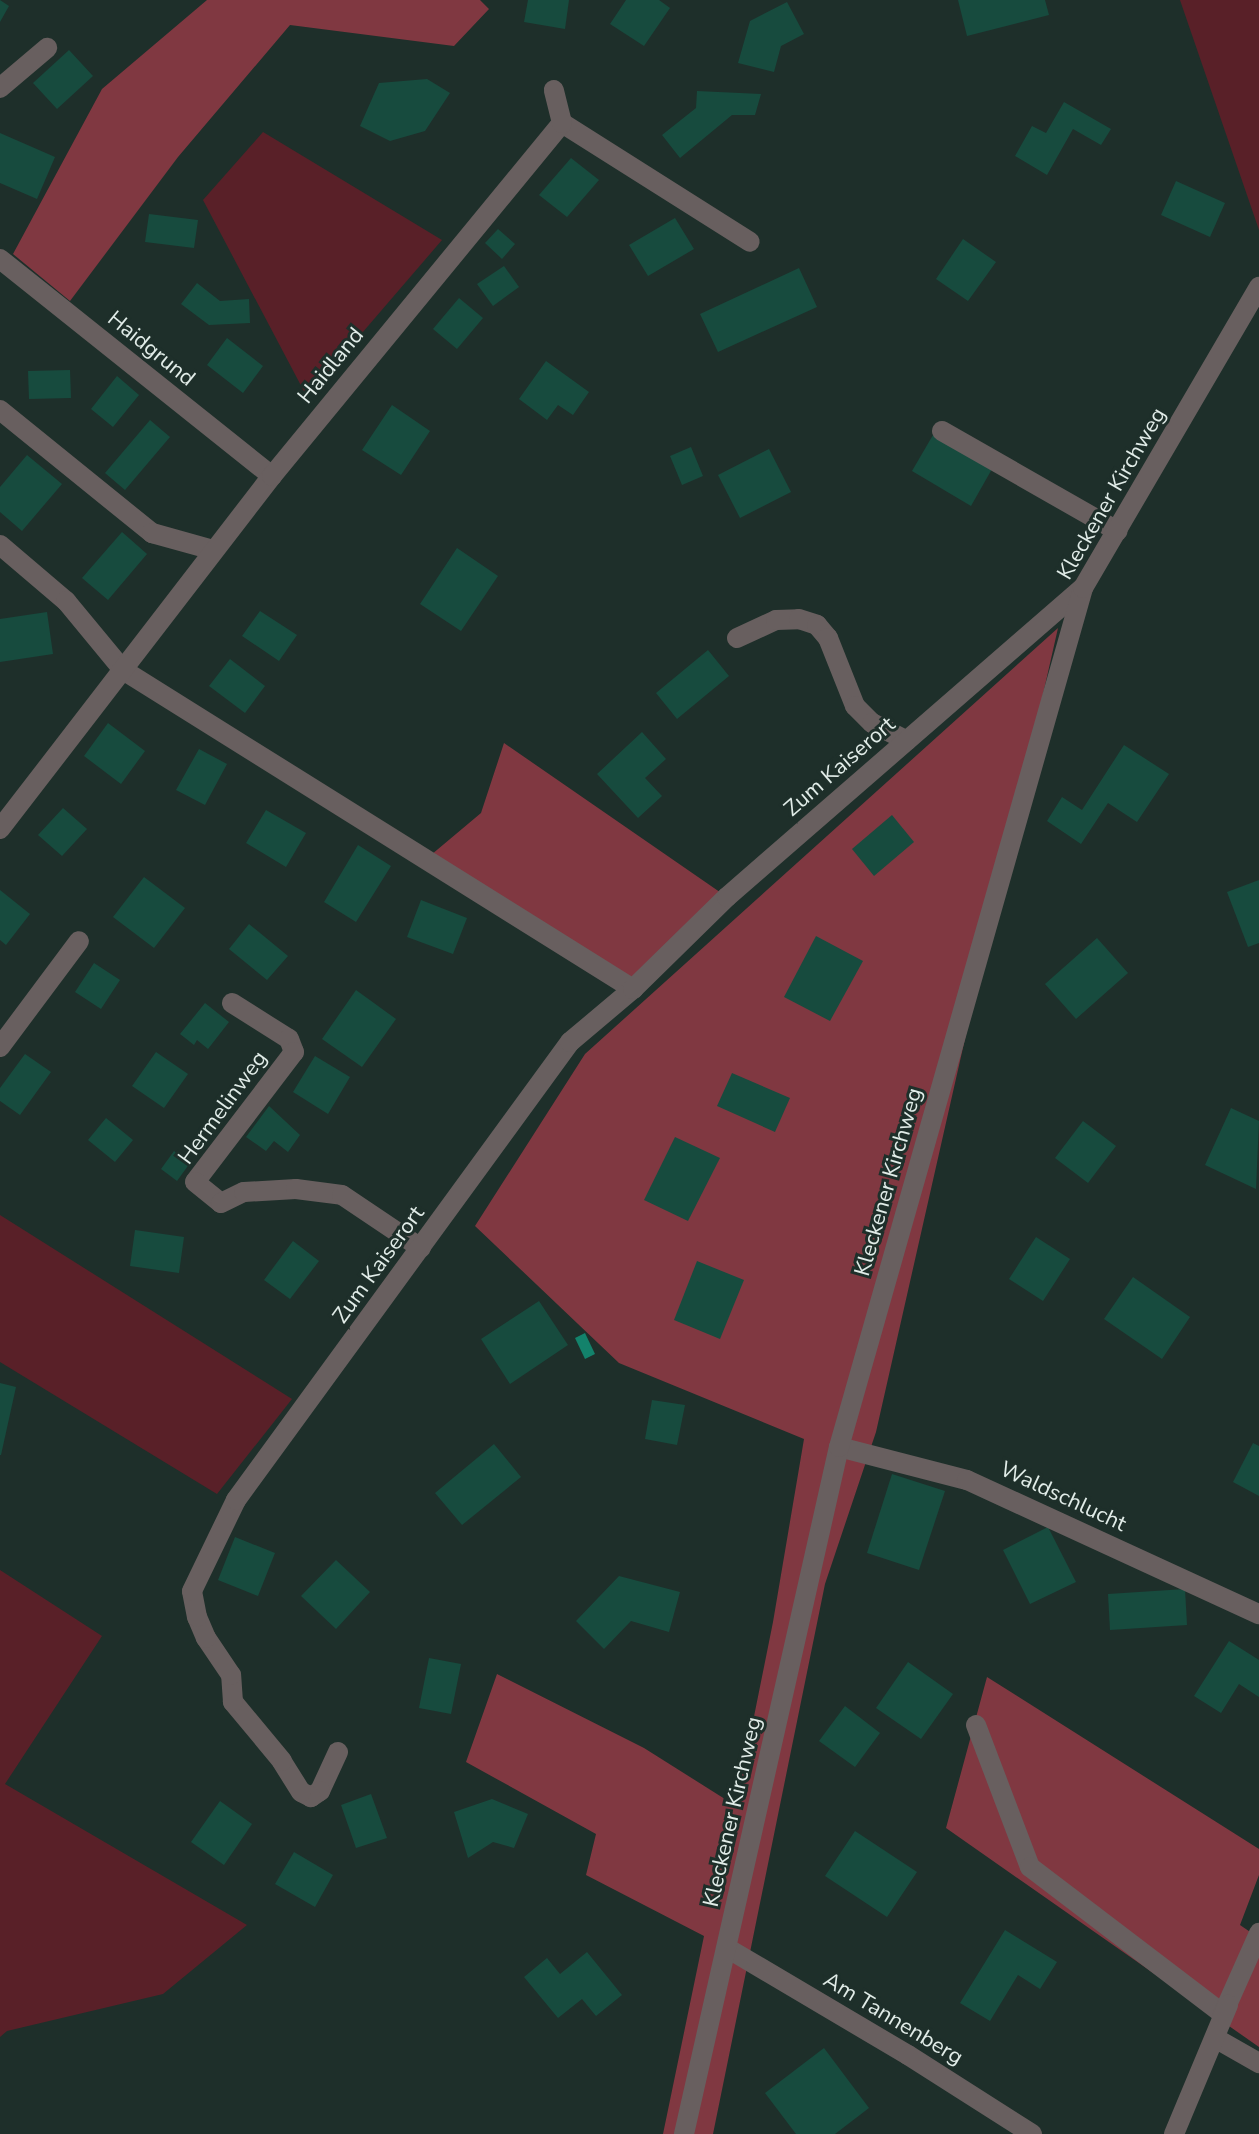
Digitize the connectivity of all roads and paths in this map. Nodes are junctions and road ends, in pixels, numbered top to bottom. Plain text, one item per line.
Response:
1 (47, 48) dead end
2 (0, 88) edge
3 (554, 90) dead end
4 (562, 123) junction
5 (750, 242) dead end
6 (0, 259) edge
7 (1259, 287) edge
8 (0, 410) edge
9 (942, 431) dead end
10 (272, 476) junction
11 (1117, 531) junction
12 (0, 545) edge
13 (213, 550) junction
14 (1083, 588) junction
15 (737, 638) dead end
16 (123, 670) junction
17 (907, 741) junction
18 (0, 829) edge
19 (79, 941) dead end
20 (633, 989) junction
21 (232, 1003) dead end
22 (0, 1047) edge
23 (421, 1248) junction
24 (839, 1447) junction
25 (1259, 1614) edge
26 (976, 1725) dead end
27 (338, 1752) dead end
28 (1259, 1933) edge
29 (727, 1948) junction
30 (1215, 2038) junction
31 (1259, 2063) edge
32 (684, 2134) edge
33 (1032, 2134) edge
34 (1174, 2134) edge

1 - 2 street
3 - 4 street
4 - 5 street
4 - 10 street, Haidland
6 - 10 street, Haidgrund
7 - 11 street, Kleckener Kirchweg
8 - 13 street
9 - 11 street
10 - 13 street, Haidland
11 - 14 street, Kleckener Kirchweg
12 - 16 street
13 - 16 street, Haidland
14 - 17 street, Zum Kaiserort
14 - 24 street, Kleckener Kirchweg
15 - 17 street
16 - 18 street, Haidland
16 - 20 street
17 - 20 street, Zum Kaiserort
19 - 22 street
20 - 23 street, Zum Kaiserort
21 - 23 street, Hermelinweg
23 - 27 street, Zum Kaiserort
24 - 25 street, Waldschlucht
24 - 29 street, Kleckener Kirchweg
26 - 28 street
28 - 30 street
29 - 32 street, Kleckener Kirchweg
29 - 33 street, Am Tannenberg
30 - 31 street
30 - 34 street

